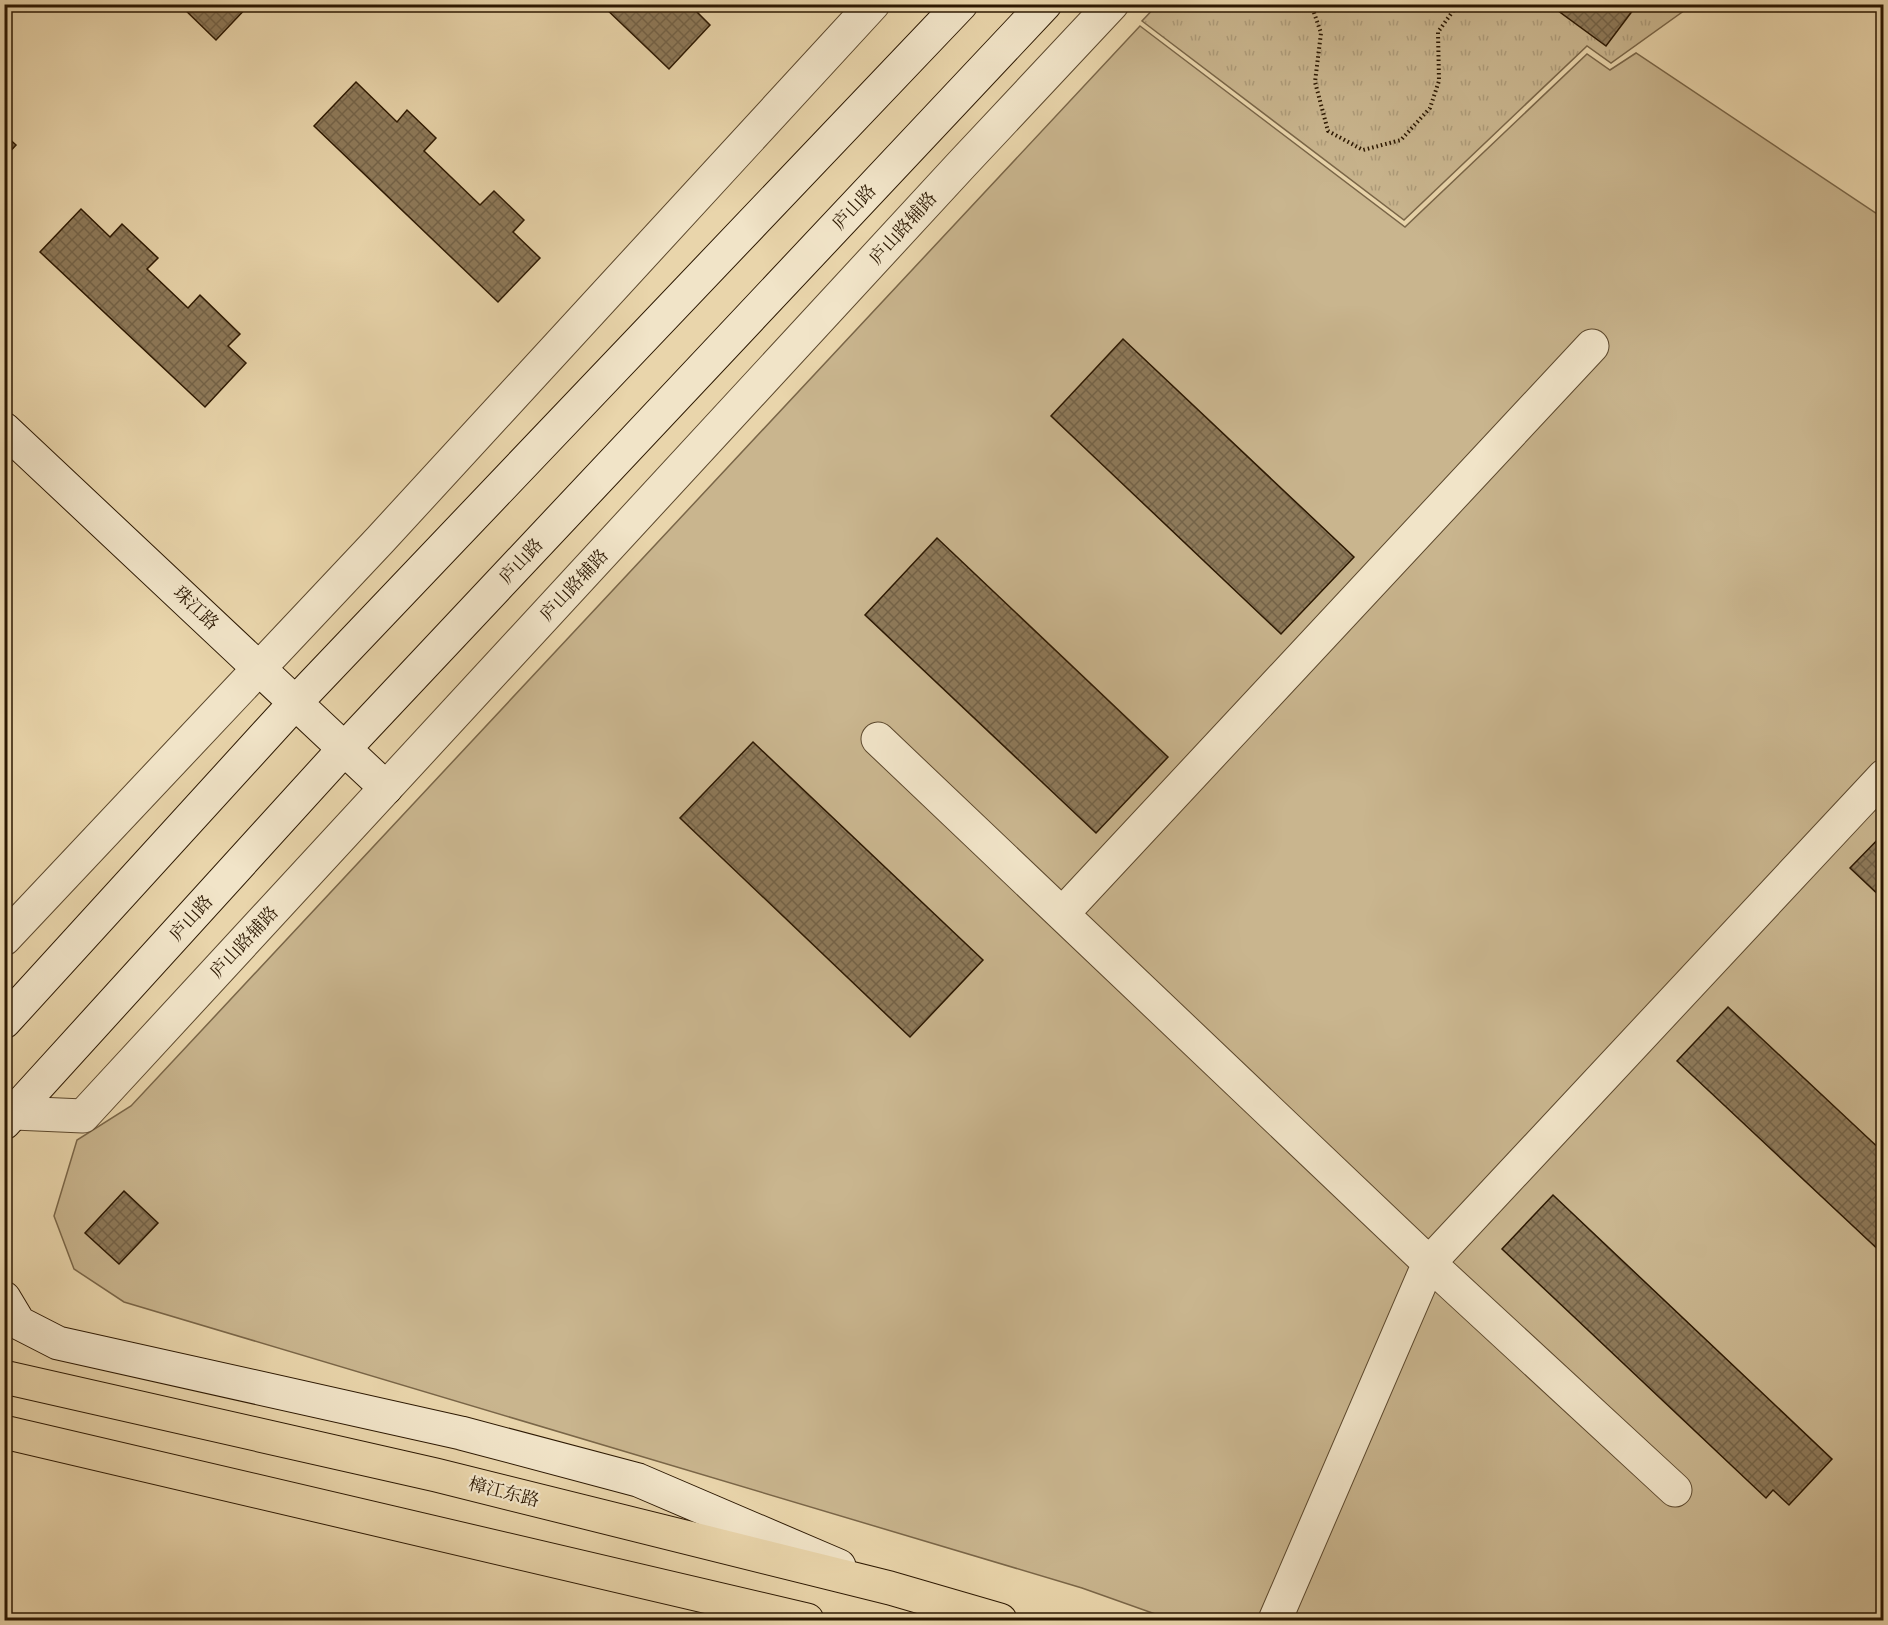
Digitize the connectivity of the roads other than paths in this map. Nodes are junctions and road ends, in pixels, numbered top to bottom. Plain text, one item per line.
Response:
1 (873, 4) edge
2 (962, 4) edge
3 (1045, 4) edge
4 (1112, 4) edge
5 (1592, 346) dead end
6 (4, 429) edge
7 (259, 667) junction
8 (296, 702) junction
9 (878, 739) dead end
10 (345, 748) junction
11 (1884, 776) edge
12 (386, 788) junction
13 (1062, 914) junction
14 (4, 939) edge
15 (4, 1022) edge
16 (9, 1118) edge
17 (1429, 1263) junction
18 (4, 1298) edge
19 (4, 1377) edge
20 (4, 1432) edge
21 (1675, 1490) dead end
22 (890, 1588) junction
23 (807, 1620) edge
24 (1000, 1620) edge
25 (1275, 1620) edge

1 - 7 street
2 - 8 street
3 - 10 street, 庐山路
4 - 12 street, 庐山路辅路
5 - 13 street
6 - 7 street, 珠江路
7 - 8 street, 珠江路
7 - 14 street
8 - 10 street, 珠江路
8 - 15 street
9 - 13 street
10 - 12 street, 珠江路
10 - 16 street, 庐山路
11 - 17 street
12 - 16 street, 庐山路辅路
13 - 17 street
17 - 21 street
17 - 25 street
18 - 22 street
19 - 22 main road, 樟江东路
20 - 23 main road
22 - 24 main road, 樟江东路

